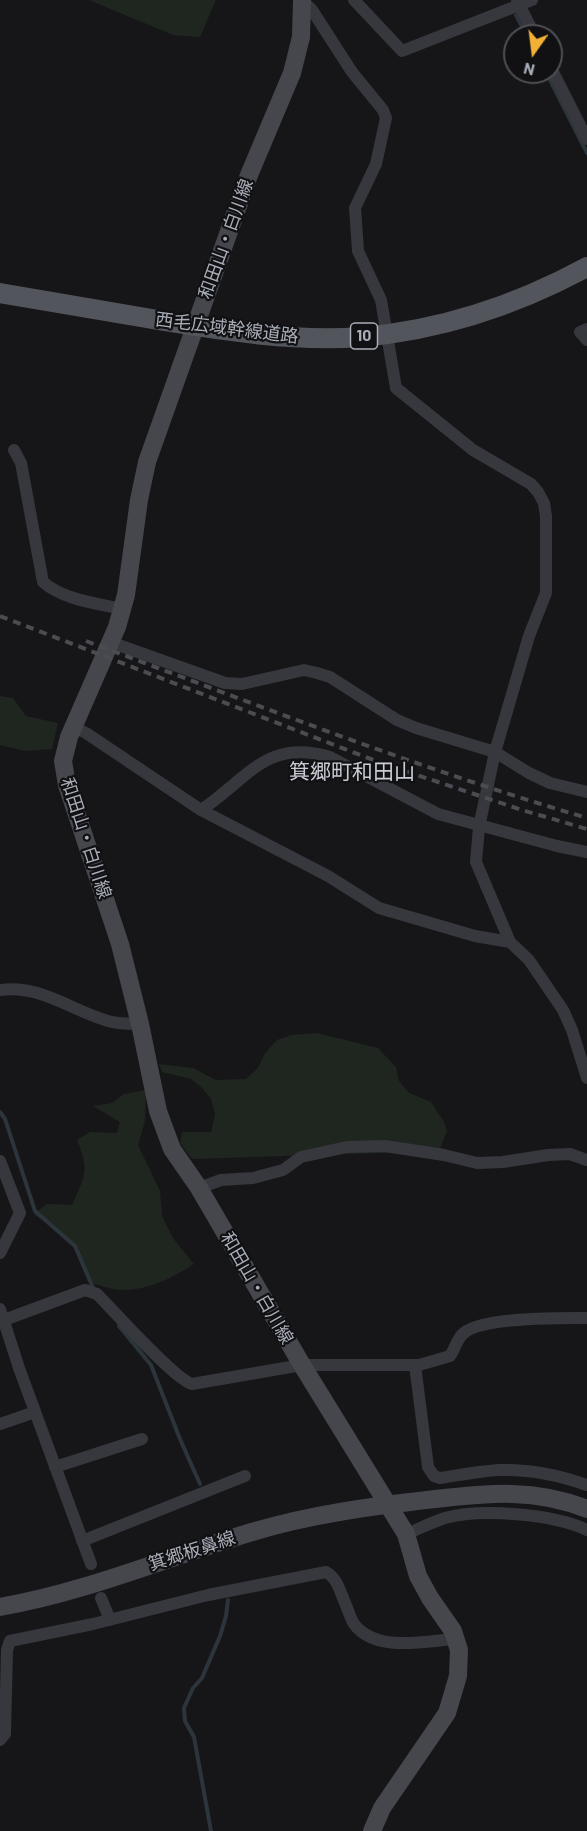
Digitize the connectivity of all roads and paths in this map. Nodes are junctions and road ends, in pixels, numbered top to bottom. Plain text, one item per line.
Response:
1 (302, 0) edge
2 (354, 0) edge
3 (532, 0) edge
4 (518, 3) edge
5 (528, 24) edge
6 (559, 84) edge
7 (587, 139) edge
8 (587, 267) edge
9 (0, 293) edge
10 (196, 326) junction
11 (587, 329) edge
12 (587, 340) edge
13 (14, 450) dead end
14 (122, 609) junction
15 (110, 642) junction
16 (74, 727) junction
17 (495, 752) junction
18 (587, 792) edge
19 (201, 810) junction
20 (480, 822) junction
21 (587, 852) edge
22 (510, 942) junction
23 (0, 990) edge
24 (140, 1024) junction
25 (587, 1078) edge
26 (587, 1160) edge
27 (0, 1161) edge
28 (198, 1188) junction
29 (0, 1253) edge
30 (2, 1315) edge
31 (587, 1318) edge
32 (302, 1365) junction
33 (415, 1365) junction
34 (35, 1412) junction
35 (0, 1424) edge
36 (142, 1439) dead end
37 (55, 1467) junction
38 (245, 1476) dead end
39 (587, 1485) edge
40 (386, 1504) junction
41 (587, 1509) edge
42 (587, 1530) edge
43 (406, 1534) junction
44 (82, 1541) junction
45 (90, 1563) dead end
46 (101, 1598) dead end
47 (0, 1607) edge
48 (110, 1620) junction
49 (456, 1639) junction
50 (0, 1740) edge
51 (372, 1831) edge

1 - 10 street, 和田山・白川線
1 - 17 street
2 - 4 street
3 - 4 street
4 - 5 street
6 - 7 street
8 - 10 main road, 西毛広域幹線道路 / 10
9 - 10 main road, 西毛広域幹線道路 / 10
10 - 14 street, 和田山・白川線
11 - 12 street
13 - 14 street
14 - 15 street, 和田山・白川線
15 - 16 street, 和田山・白川線
15 - 17 street
16 - 19 street
16 - 24 street, 和田山・白川線
17 - 18 street
17 - 20 street
19 - 20 street
19 - 22 street
20 - 21 street
20 - 22 street
22 - 25 street
23 - 24 street
24 - 28 street, 和田山・白川線
26 - 28 street
27 - 29 street
28 - 32 street, 和田山・白川線
30 - 32 street
30 - 34 street
31 - 33 street
32 - 33 street
32 - 40 street, 和田山・白川線
33 - 39 street
34 - 35 street
34 - 37 street
36 - 37 street
37 - 44 street
38 - 44 street
40 - 41 street, 箕郷板鼻線
40 - 43 street
40 - 47 street, 箕郷板鼻線
42 - 43 street
43 - 49 street
44 - 45 street
46 - 48 street
48 - 49 street
48 - 50 street
49 - 51 street

